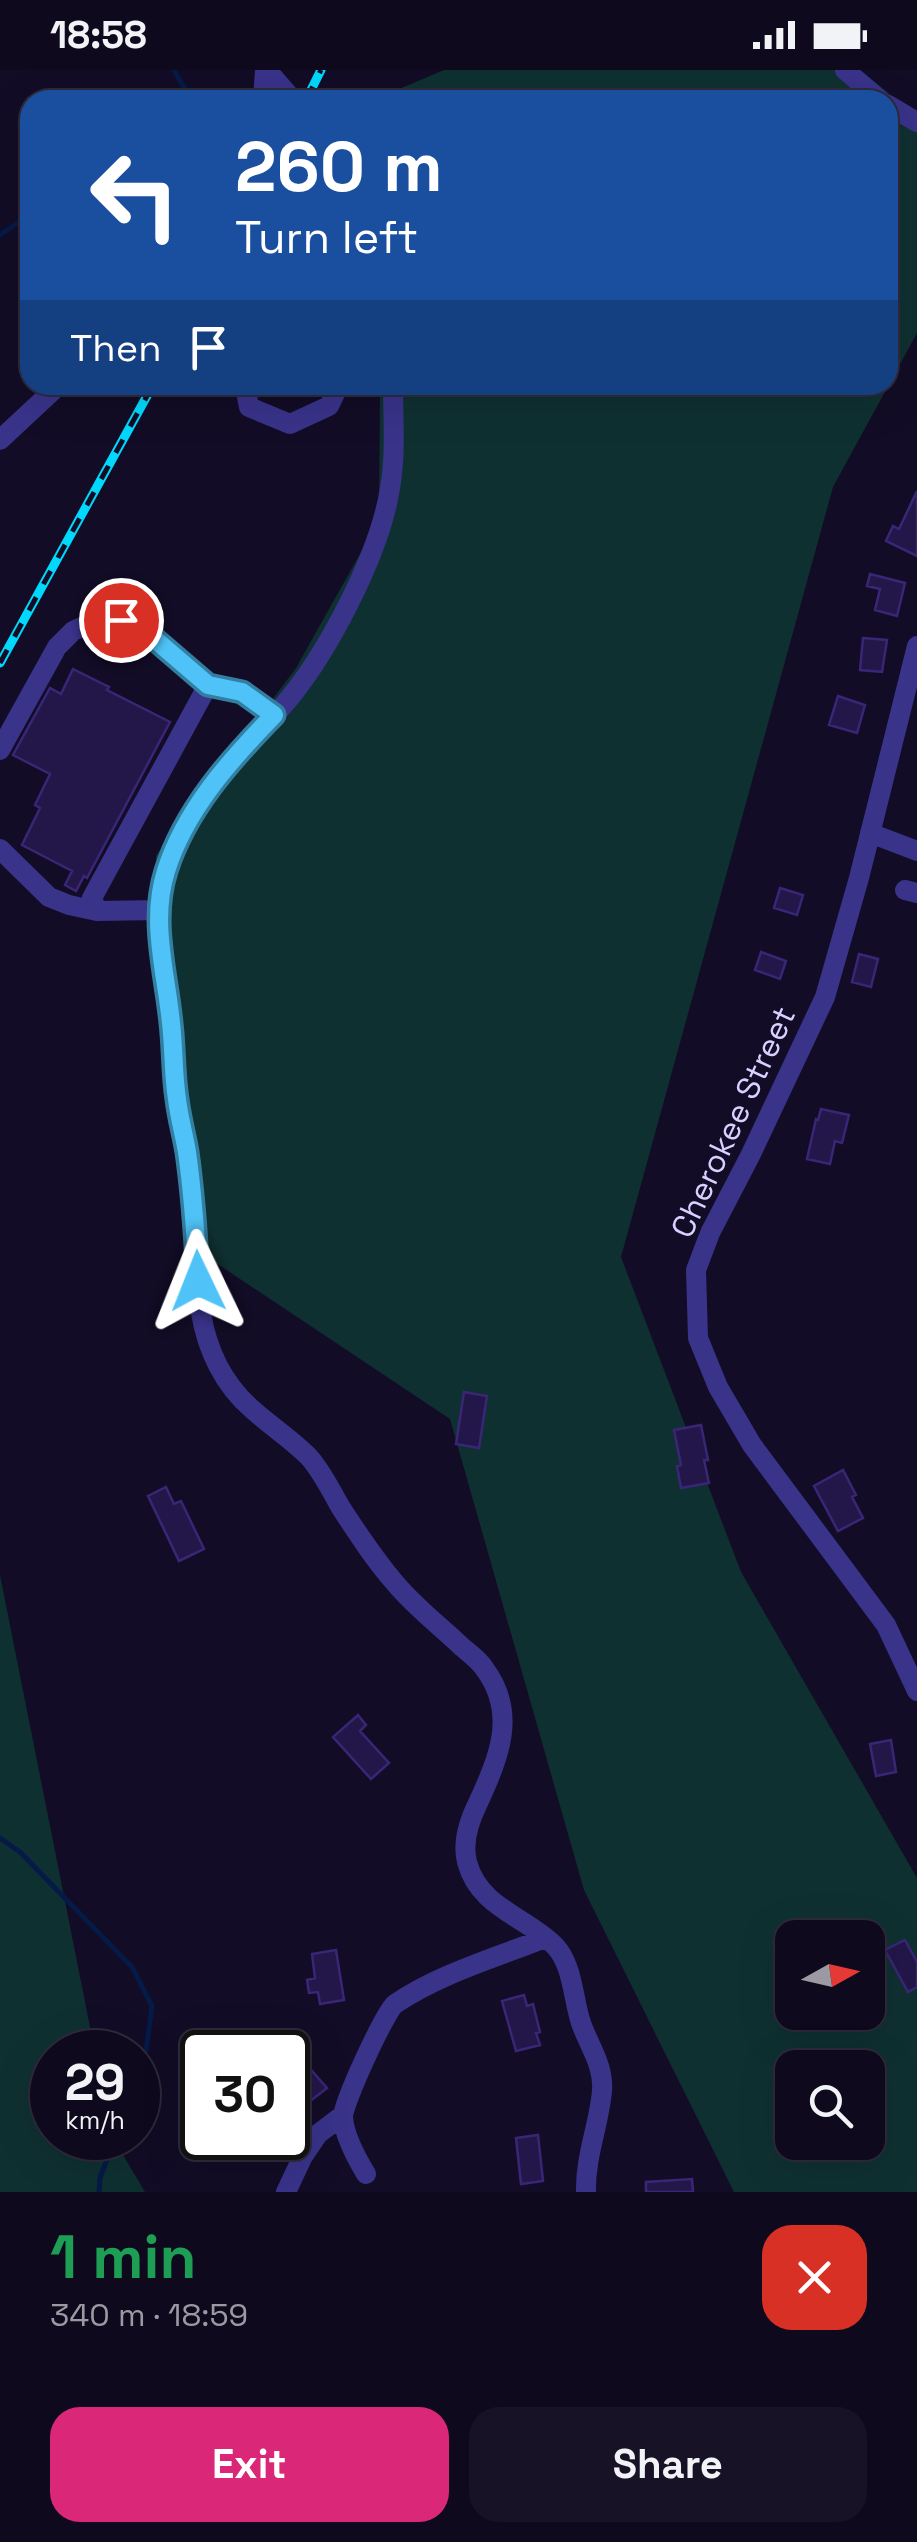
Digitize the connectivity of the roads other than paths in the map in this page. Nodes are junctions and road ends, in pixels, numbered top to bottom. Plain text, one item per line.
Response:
1 (266, 70) edge
2 (845, 70) edge
3 (284, 90) edge
4 (868, 90) edge
5 (48, 395) edge
6 (248, 395) edge
7 (334, 395) edge
8 (393, 395) edge
9 (0, 440) edge
10 (917, 646) edge
11 (208, 685) junction
12 (274, 715) junction
13 (0, 750) edge
14 (870, 832) junction
15 (0, 848) edge
16 (917, 851) edge
17 (159, 910) junction
18 (98, 911) junction
19 (917, 1690) edge
20 (545, 1938) junction
21 (343, 2115) junction
22 (366, 2174) dead end
23 (286, 2192) edge
24 (586, 2192) edge

1 - 3 street
2 - 4 street
5 - 9 street
6 - 7 street
8 - 12 street
10 - 14 street, Cherokee Street
11 - 12 street
11 - 13 street
11 - 18 street
12 - 17 street
14 - 16 street
14 - 19 street, Cherokee Street
15 - 18 street
17 - 18 street
17 - 20 street
20 - 21 street
20 - 24 street
21 - 22 street
21 - 23 street

